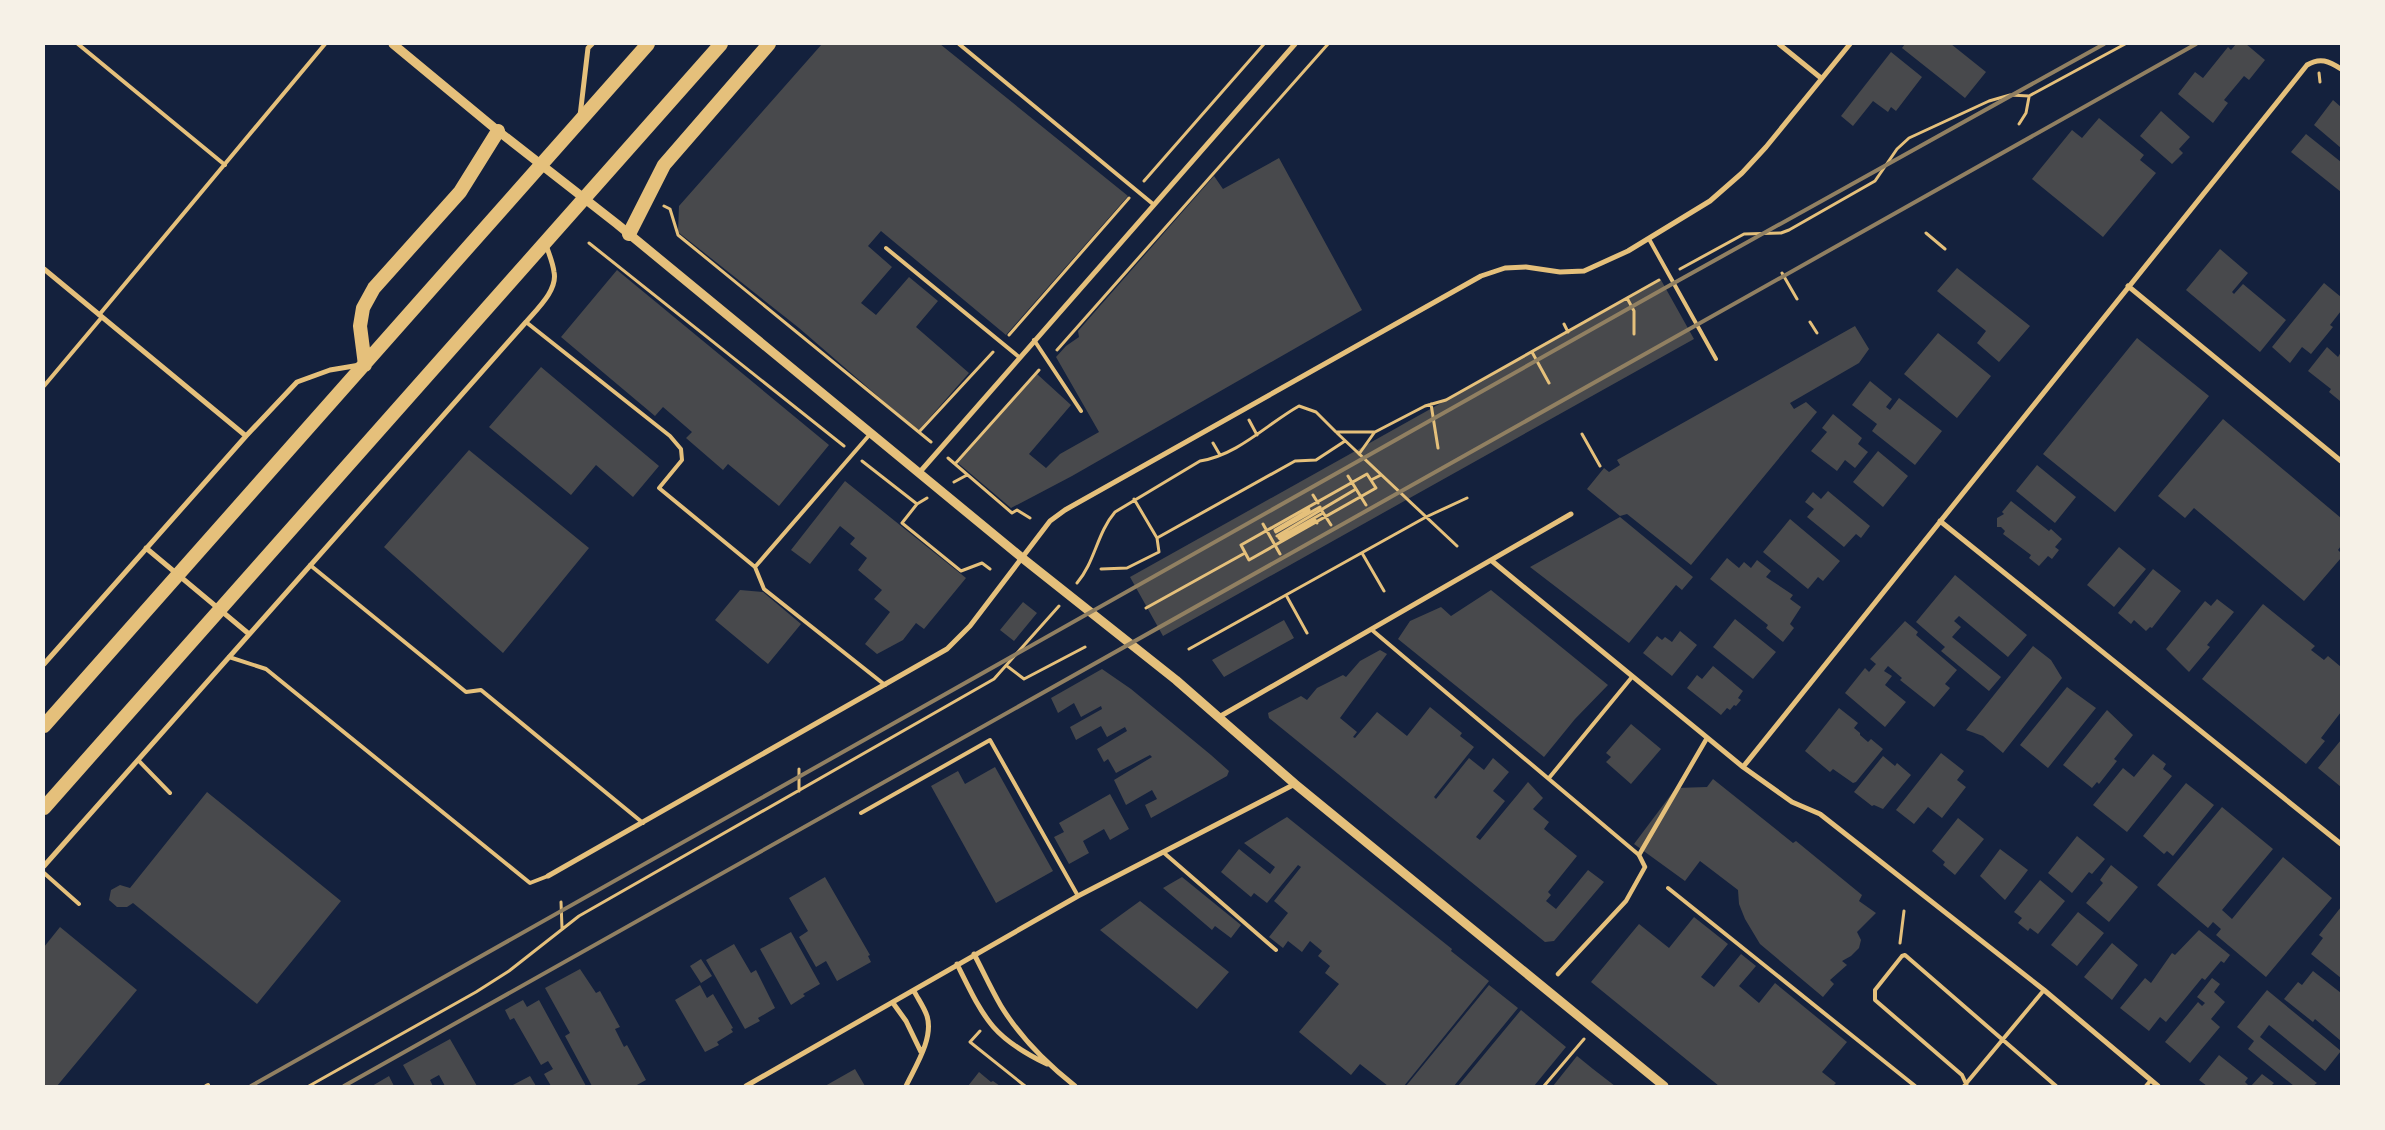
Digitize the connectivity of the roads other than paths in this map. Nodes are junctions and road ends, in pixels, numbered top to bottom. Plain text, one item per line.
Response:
1 (78, 44) edge
2 (325, 44) edge
3 (393, 44) edge
4 (592, 44) edge
5 (648, 44) edge
6 (722, 44) edge
7 (769, 44) edge
8 (959, 44) edge
9 (1295, 44) edge
10 (1779, 44) edge
11 (1850, 44) edge
12 (2341, 69) edge
13 (1821, 78) junction
14 (579, 122) junction
15 (498, 131) junction
16 (225, 165) junction
17 (540, 165) junction
18 (584, 198) junction
19 (1153, 204) junction
20 (629, 234) junction
21 (1650, 239) junction
22 (545, 243) junction
23 (886, 248) dead end
24 (44, 269) edge
25 (2128, 286) junction
26 (101, 316) junction
27 (526, 322) junction
28 (1034, 340) junction
29 (1019, 357) junction
30 (1716, 359) dead end
31 (365, 365) junction
32 (44, 386) edge
33 (1081, 411) dead end
34 (871, 433) junction
35 (246, 436) junction
36 (2341, 461) edge
37 (919, 473) junction
38 (1571, 514) dead end
39 (1940, 521) junction
40 (146, 548) junction
41 (1021, 557) junction
42 (1492, 561) junction
43 (310, 565) junction
44 (755, 568) junction
45 (177, 575) junction
46 (220, 610) junction
47 (1372, 630) junction
48 (249, 634) junction
49 (229, 657) junction
50 (44, 664) edge
51 (1632, 677) junction
52 (885, 685) junction
53 (1219, 717) junction
54 (44, 726) edge
55 (1707, 738) junction
56 (138, 760) junction
57 (1743, 767) junction
58 (1548, 778) junction
59 (1295, 784) junction
60 (170, 793) dead end
61 (44, 808) edge
62 (861, 813) dead end
63 (643, 823) junction
64 (2341, 844) edge
65 (1163, 852) junction
66 (1639, 855) junction
67 (44, 866) edge
68 (44, 873) edge
69 (548, 876) joint
70 (1668, 888) dead end
71 (1078, 896) junction
72 (79, 904) dead end
73 (1276, 950) dead end
74 (974, 954) junction
75 (957, 964) junction
76 (1558, 974) dead end
77 (2044, 990) junction
78 (914, 991) junction
79 (893, 1003) junction
80 (2003, 1040) junction
81 (921, 1052) junction
82 (1050, 1066) junction
83 (2151, 1080) junction
84 (746, 1086) edge
85 (906, 1086) edge
86 (1075, 1086) edge
87 (1664, 1086) edge
88 (1915, 1086) edge
89 (1965, 1086) edge
90 (2056, 1086) edge
91 (2146, 1086) edge
92 (2158, 1086) edge

1 - 16 lane
2 - 16 lane
3 - 15 street
4 - 14 street
5 - 14 highway
6 - 18 highway
7 - 20 highway
8 - 19 lane
9 - 19 street
10 - 13 street
11 - 13 street
12 - 25 street
13 - 21 street
14 - 17 highway
15 - 17 street
15 - 31 highway
16 - 26 lane
17 - 18 street
17 - 31 highway
18 - 20 street
18 - 22 highway
19 - 28 street
20 - 34 street
21 - 30 lane
21 - 41 street
22 - 27 street
22 - 46 highway
23 - 29 lane
24 - 26 street
25 - 36 street
25 - 39 street
26 - 32 lane
26 - 35 street
27 - 43 street
27 - 44 lane
28 - 29 street
28 - 33 lane
29 - 37 street
31 - 35 street
31 - 45 highway
34 - 37 street
34 - 44 lane
35 - 40 street
37 - 41 street
38 - 42 street
39 - 57 street
39 - 64 street
40 - 45 street
40 - 50 street
41 - 52 street
41 - 53 street
42 - 47 street
42 - 51 street
43 - 48 street
43 - 63 lane
44 - 52 lane
45 - 46 street
45 - 54 highway
46 - 48 street
46 - 61 highway
47 - 53 street
47 - 58 lane
48 - 49 street
49 - 56 street
49 - 69 lane
51 - 55 street
51 - 58 lane
52 - 63 street
53 - 59 street
55 - 57 street
55 - 66 street
56 - 60 lane
56 - 67 street
57 - 77 street
58 - 66 lane
59 - 65 street
59 - 87 street
62 - 71 lane
63 - 69 street
65 - 71 street
65 - 73 lane
66 - 76 street
68 - 72 lane
70 - 88 lane
71 - 74 street
74 - 75 street
74 - 82 street
75 - 78 street
75 - 82 street
77 - 80 lane
77 - 83 street
78 - 79 street
78 - 81 street
79 - 81 street
79 - 84 street
80 - 89 lane
80 - 89 lane
80 - 90 lane
81 - 85 street
82 - 86 street
83 - 91 lane
83 - 92 street

